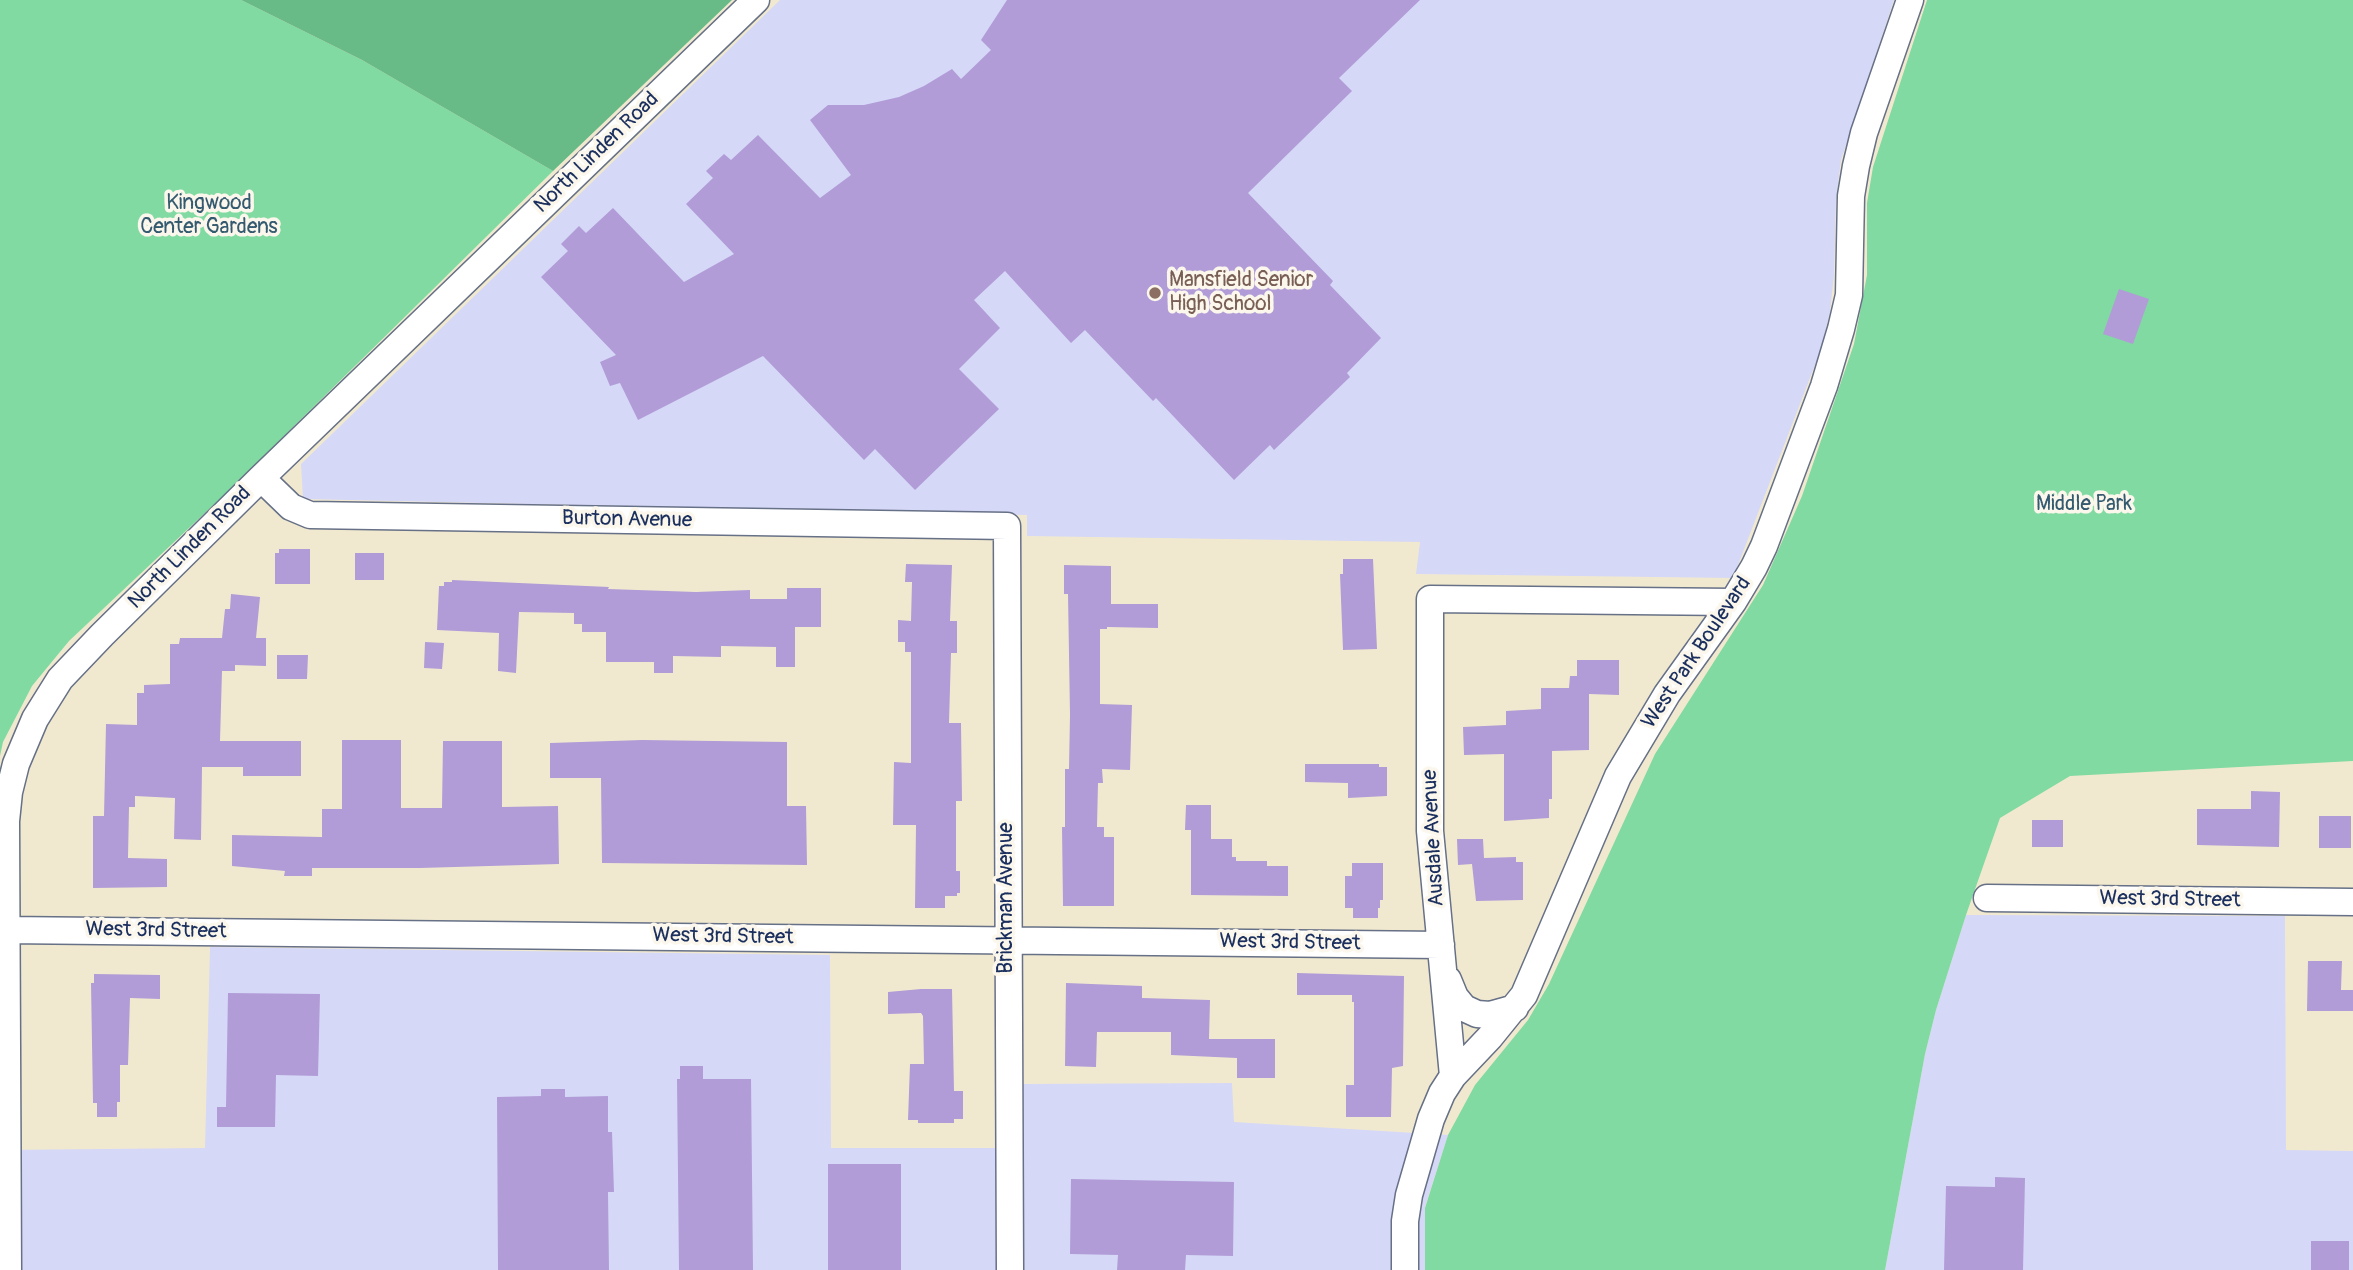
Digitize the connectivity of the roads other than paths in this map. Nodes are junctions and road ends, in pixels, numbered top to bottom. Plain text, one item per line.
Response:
1 (756, 0) edge
2 (1910, 0) edge
3 (261, 478) junction
4 (1007, 526) joint
5 (1732, 602) junction
6 (1987, 898) dead end
7 (2353, 902) edge
8 (6, 929) junction
9 (1007, 940) junction
10 (1442, 958) junction
11 (1515, 1008) junction
12 (1454, 1076) junction
13 (8, 1270) edge
14 (1010, 1270) edge
15 (1405, 1270) edge

1 - 3 street, North Linden Road
2 - 5 street, West Park Boulevard
3 - 4 street, Burton Avenue
3 - 8 street, North Linden Road
4 - 9 street, Brickman Avenue
5 - 10 street, Ausdale Avenue
5 - 11 street, West Park Boulevard
6 - 7 street, West 3rd Street
8 - 9 street, West 3rd Street
8 - 13 street, North Linden Road
9 - 10 street, West 3rd Street
9 - 14 street, Brickman Avenue
10 - 11 street
10 - 12 street, Ausdale Avenue
11 - 12 street, West Park Boulevard
12 - 15 street, West Park Boulevard

